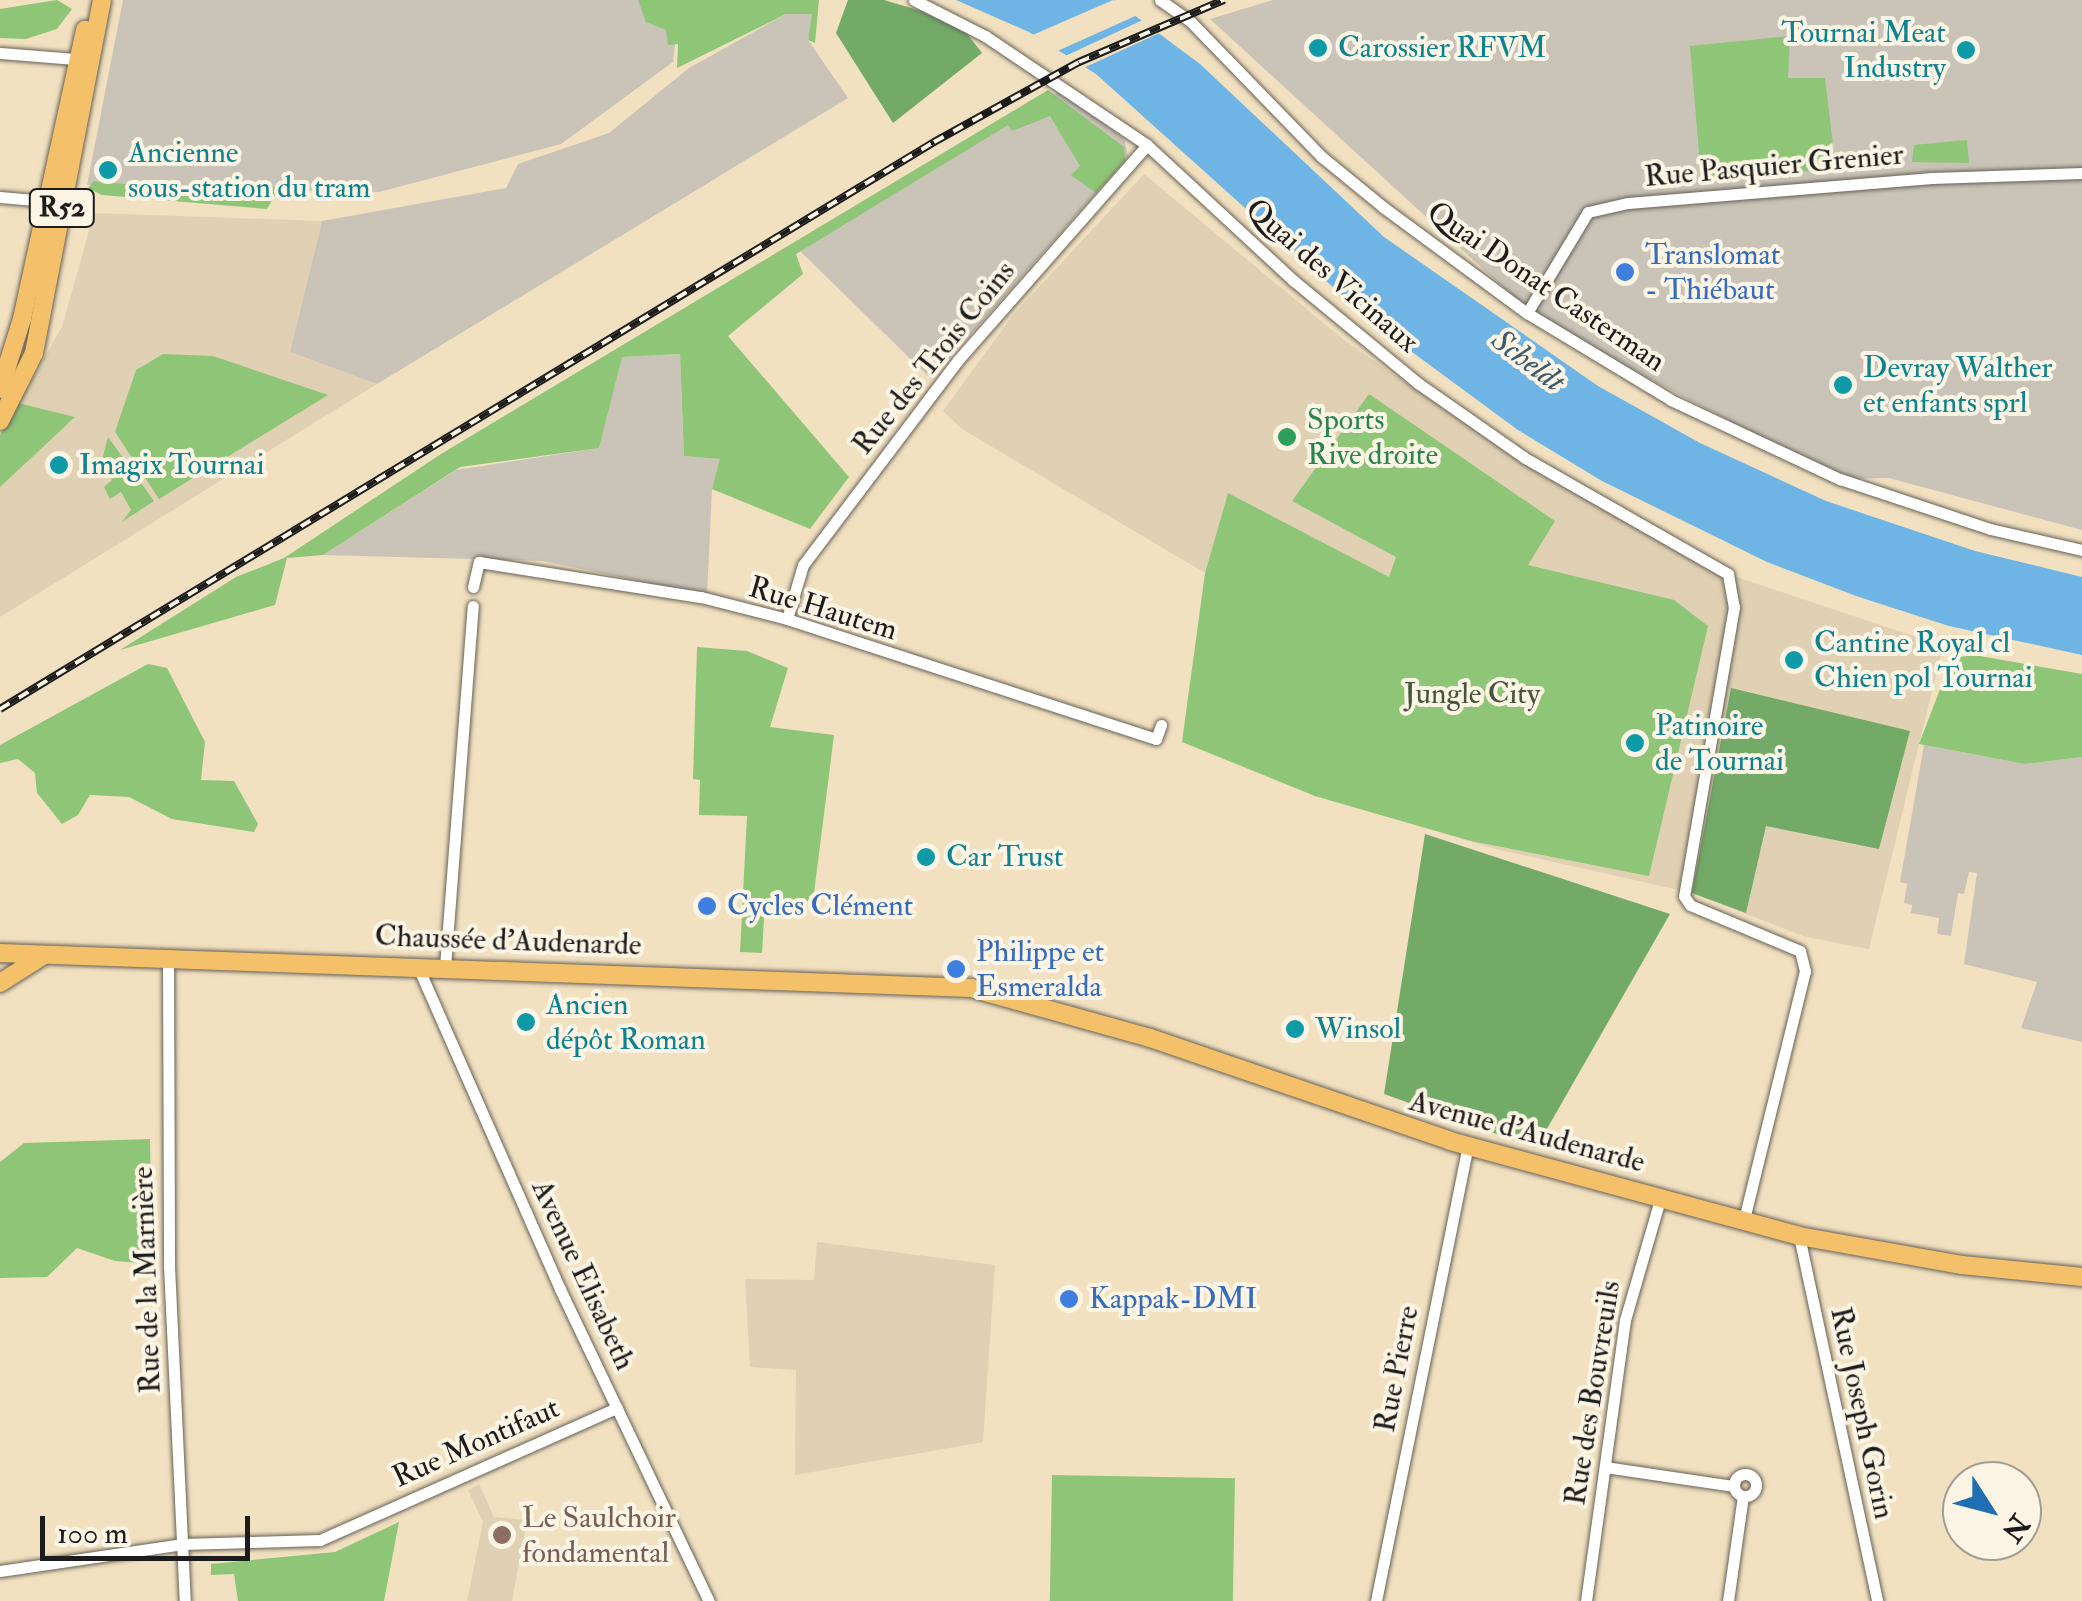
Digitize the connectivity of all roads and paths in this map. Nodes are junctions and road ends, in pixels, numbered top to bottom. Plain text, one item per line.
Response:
1 (91, 0) edge
2 (102, 0) edge
3 (914, 0) edge
4 (1160, 0) edge
5 (92, 20) junction
6 (0, 53) edge
7 (76, 59) junction
8 (1147, 145) junction
9 (2082, 173) edge
10 (0, 197) edge
11 (46, 201) junction
12 (1527, 312) junction
13 (7, 349) edge
14 (0, 389) edge
15 (0, 421) edge
16 (2082, 550) edge
17 (472, 587) dead end
18 (473, 606) dead end
19 (787, 619) junction
20 (1161, 724) dead end
21 (0, 954) edge
22 (44, 955) junction
23 (168, 958) junction
24 (418, 967) junction
25 (445, 967) junction
26 (0, 982) edge
27 (971, 988) joint
28 (1468, 1146) junction
29 (1660, 1196) junction
30 (1744, 1219) junction
31 (1799, 1236) junction
32 (2082, 1277) edge
33 (617, 1408) junction
34 (1605, 1467) junction
35 (1733, 1486) junction
36 (1743, 1496) junction
37 (183, 1544) junction
38 (0, 1570) edge
39 (185, 1601) edge
40 (709, 1601) edge
41 (1376, 1601) edge
42 (1586, 1601) edge
43 (1728, 1601) edge
44 (1877, 1601) edge

1 - 5 main road, R52
2 - 5 main road, R52
3 - 8 street, Quai des Vicinaux
4 - 12 street, Quai Donat Casterman
5 - 7 main road, R52
5 - 15 main road, R52
6 - 7 street
7 - 11 main road, R52
8 - 19 street, Rue des Trois Coins
8 - 30 street, Quai des Vicinaux
9 - 12 street, Rue Pasquier Grenier
10 - 11 street
11 - 13 main road, R52
12 - 16 street, Quai Donat Casterman
13 - 14 main road, R52
17 - 19 street, Rue Hautem
18 - 25 street
19 - 20 street, Rue Hautem
21 - 22 main road, Chaussée d'Audenarde
22 - 23 main road, Chaussée d'Audenarde
22 - 26 main road
23 - 24 main road, Chaussée d'Audenarde
23 - 37 street, Rue de la Marnière
24 - 25 main road, Chaussée d'Audenarde
24 - 33 street, Avenue Elisabeth
25 - 27 main road, Chaussée d'Audenarde
27 - 28 main road, Avenue d'Audenarde
28 - 29 main road, Avenue d'Audenarde
28 - 41 street, Rue Pierre
29 - 30 main road, Avenue d'Audenarde
29 - 34 street, Rue des Bouvreuils
30 - 31 main road, Avenue d'Audenarde
31 - 32 main road, Avenue d'Audenarde
31 - 44 street, Rue Joseph Gorin
33 - 37 street, Rue Montifaut
33 - 40 street, Avenue Elisabeth
34 - 35 street
34 - 42 street, Rue des Bouvreuils
35 - 36 street
35 - 36 street
36 - 43 street
37 - 38 street, Rue Montifaut
37 - 39 street, Rue de la Marnière

